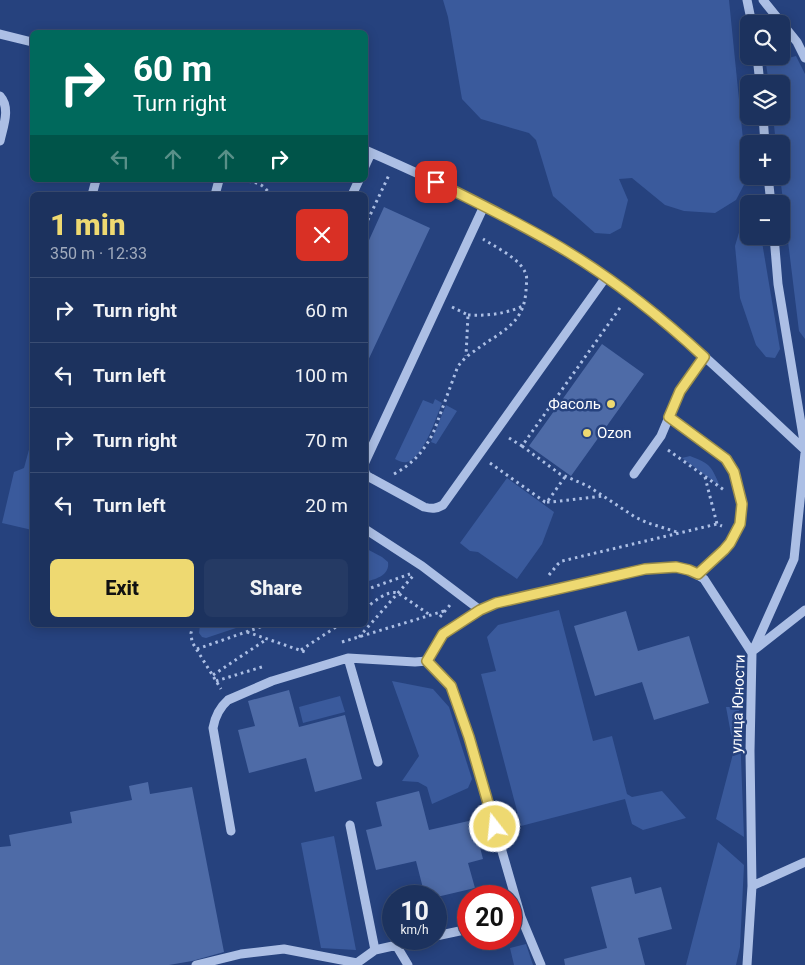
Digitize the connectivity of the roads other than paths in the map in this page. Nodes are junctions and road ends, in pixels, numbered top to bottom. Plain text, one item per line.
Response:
1 (747, 0) edge
2 (763, 0) edge
3 (750, 15) edge
4 (0, 34) edge
5 (30, 42) edge
6 (805, 58) edge
7 (0, 96) edge
8 (0, 140) edge
9 (368, 152) edge
10 (484, 206) junction
11 (775, 245) edge
12 (606, 277) junction
13 (704, 357) junction
14 (669, 417) junction
15 (805, 450) edge
16 (368, 456) edge
17 (634, 474) dead end
18 (368, 476) edge
19 (368, 531) edge
20 (698, 574) junction
21 (480, 610) junction
22 (805, 610) edge
23 (752, 652) junction
24 (348, 658) junction
25 (427, 661) junction
26 (378, 762) dead end
27 (350, 825) dead end
28 (231, 831) dead end
29 (805, 862) edge
30 (513, 885) edge
31 (752, 886) junction
32 (522, 916) edge
33 (382, 948) edge
34 (375, 950) junction
35 (399, 950) edge
36 (196, 965) edge
37 (408, 965) edge
38 (541, 965) edge
39 (747, 965) edge

1 - 3 street
2 - 6 street
4 - 5 street
7 - 8 street
9 - 10 street
10 - 12 street
10 - 16 street
11 - 15 street, улица Юности
12 - 13 street
12 - 18 street
13 - 14 street
13 - 15 street
14 - 17 street
14 - 20 street
15 - 23 street, улица Юности
19 - 21 street
20 - 21 street
20 - 23 street
21 - 25 street
22 - 23 street
23 - 31 street, улица Юности
24 - 25 street
24 - 26 street
24 - 28 street
25 - 30 street
27 - 34 street
29 - 31 street
31 - 39 street, улица Юности
32 - 38 street
33 - 34 street
34 - 36 street
35 - 37 street

